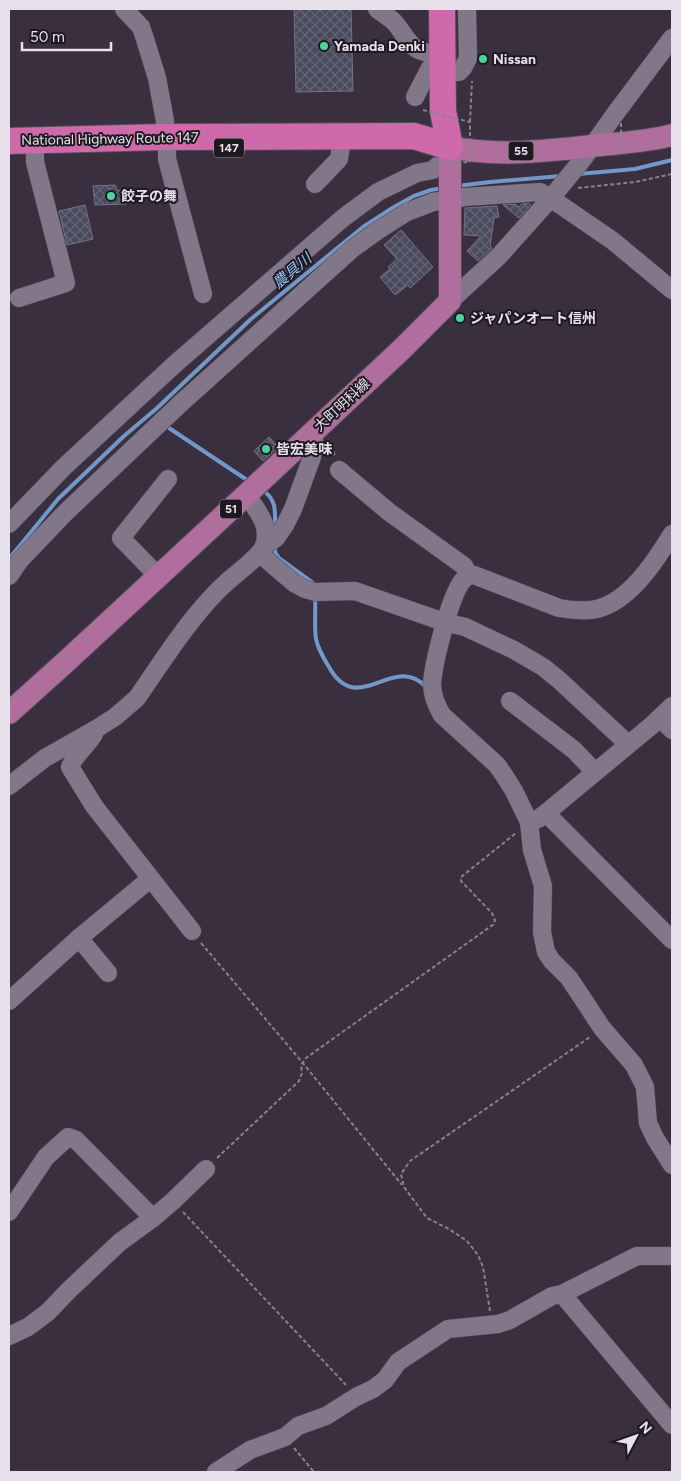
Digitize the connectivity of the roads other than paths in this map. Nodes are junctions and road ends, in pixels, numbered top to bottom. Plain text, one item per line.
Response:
1 (124, 9) edge
2 (377, 9) edge
3 (430, 9) edge
4 (442, 9) edge
5 (454, 9) edge
6 (467, 9) edge
7 (672, 38) edge
8 (446, 69) junction
9 (419, 104) road end
10 (672, 135) edge
11 (9, 141) edge
12 (346, 141) junction
13 (165, 144) junction
14 (587, 152) junction
15 (9, 153) edge
16 (34, 153) junction
17 (442, 161) junction
18 (315, 184) dead end
19 (557, 192) junction
20 (449, 198) junction
21 (672, 290) edge
22 (203, 294) dead end
23 (19, 298) dead end
24 (450, 301) junction
25 (320, 435) junction
26 (340, 470) road end
27 (168, 480) dead end
28 (246, 495) junction
29 (9, 524) edge
30 (672, 534) edge
31 (262, 550) junction
32 (9, 576) edge
33 (158, 576) junction
34 (470, 576) junction
35 (444, 622) junction
36 (510, 701) dead end
37 (9, 713) edge
38 (668, 718) edge
39 (96, 729) junction
40 (628, 744) junction
41 (595, 772) junction
42 (9, 786) edge
43 (546, 813) junction
44 (528, 822) junction
45 (150, 879) junction
46 (192, 931) road end
47 (79, 938) junction
48 (672, 940) edge
49 (108, 972) dead end
50 (9, 1001) edge
51 (672, 1165) edge
52 (206, 1168) road end
53 (9, 1212) edge
54 (153, 1218) junction
55 (672, 1256) edge
56 (562, 1294) junction
57 (9, 1336) edge
58 (672, 1425) edge
59 (216, 1472) edge

1 - 13 street
2 - 8 street
3 - 8 street
4 - 8 highway, 147
5 - 8 highway, 147
6 - 8 street
7 - 14 street
8 - 9 street
8 - 12 highway, 147
8 - 17 highway, 147
10 - 14 main road, 55
11 - 13 highway, National Highway Route 147 / 147
12 - 13 highway, National Highway Route 147 / 147
12 - 17 highway, National Highway Route 147 / 147
12 - 18 street
13 - 16 highway, National Highway Route 147 / 147
13 - 22 street
14 - 17 main road, 55
14 - 19 street
15 - 16 highway, National Highway Route 147 / 147
16 - 23 street
17 - 20 main road
17 - 29 street
19 - 20 street
19 - 21 street
19 - 24 street
20 - 24 main road
20 - 32 street
24 - 25 main road, 大町明科線 / 51
25 - 28 main road, 大町明科線 / 51
25 - 31 street
26 - 34 street
27 - 33 street
28 - 31 street
28 - 33 main road, 大町明科線 / 51
30 - 34 street
31 - 35 street
31 - 39 street
33 - 37 main road, 大町明科線 / 51
34 - 35 street
35 - 40 street
35 - 44 street
36 - 41 street
38 - 40 street
39 - 42 street
39 - 45 street
40 - 41 street
41 - 43 street
43 - 44 street
43 - 48 street
44 - 51 street
45 - 46 street
45 - 47 street
47 - 49 street
47 - 50 street
52 - 54 street
53 - 54 street
54 - 57 street
55 - 56 street
56 - 58 street
56 - 59 street

